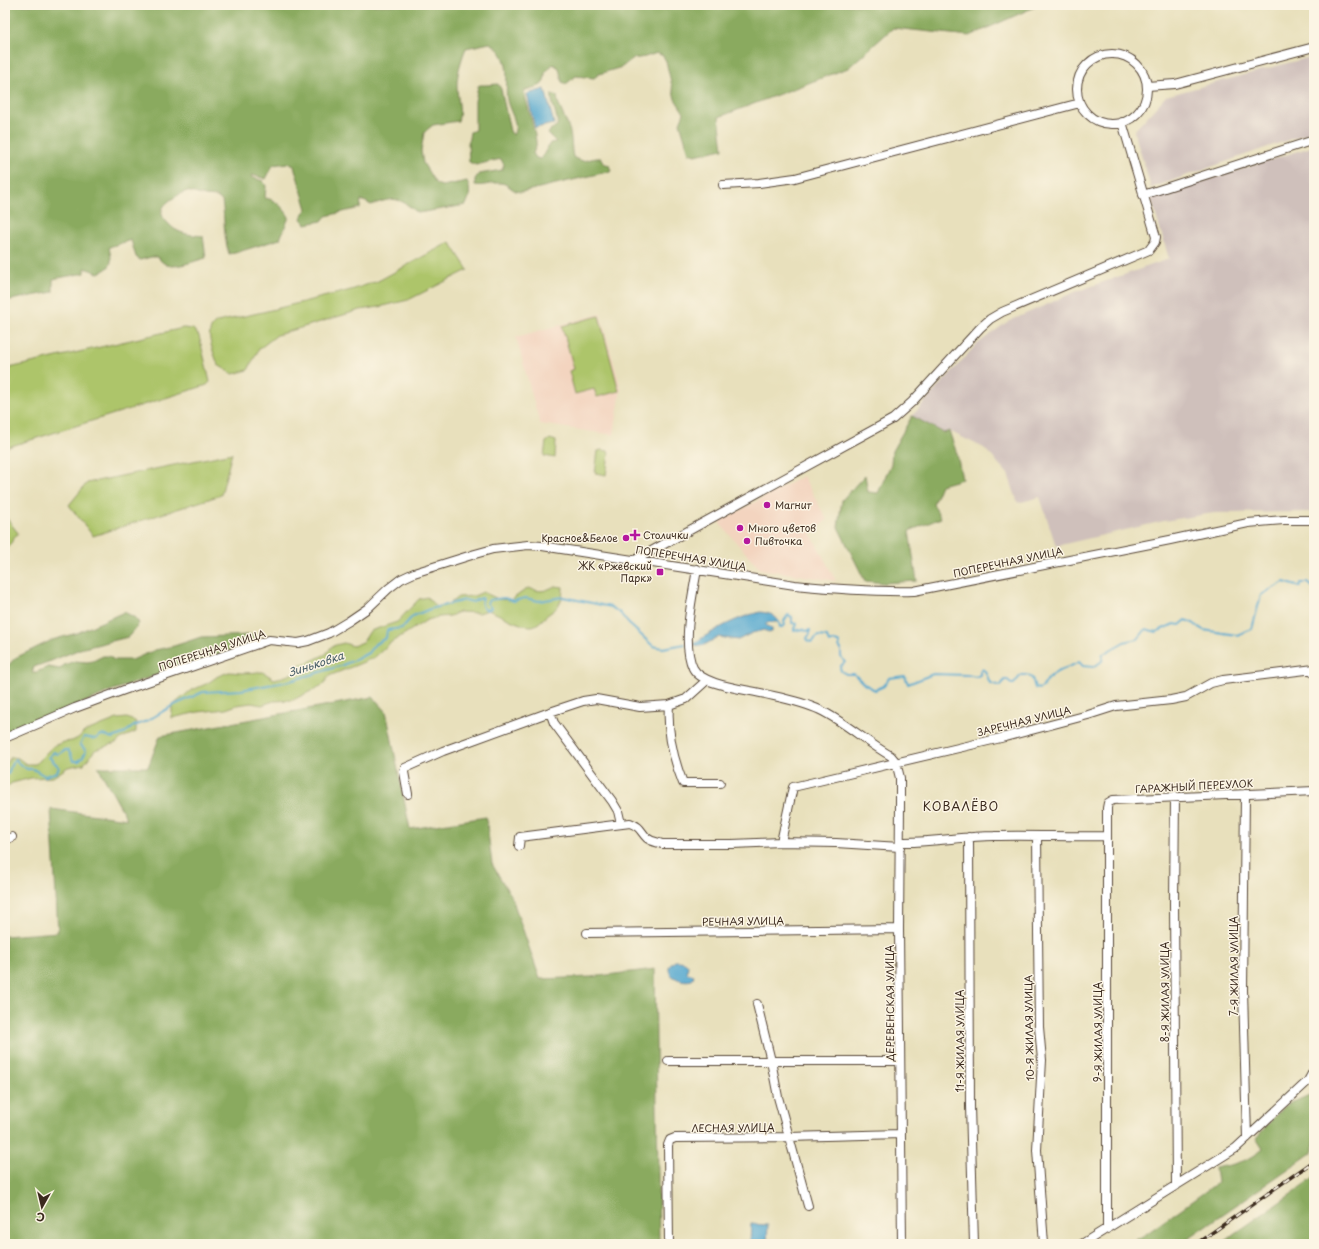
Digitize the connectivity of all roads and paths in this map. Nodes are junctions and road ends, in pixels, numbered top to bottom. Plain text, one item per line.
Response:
1 (1314, 47) edge
2 (1147, 86) junction
3 (1080, 103) junction
4 (1122, 122) junction
5 (1314, 140) edge
6 (723, 185) dead end
7 (1143, 195) junction
8 (1314, 520) edge
9 (659, 546) junction
10 (635, 560) junction
11 (656, 563) junction
12 (697, 569) junction
13 (1314, 669) edge
14 (1314, 674) edge
15 (707, 680) junction
16 (669, 705) junction
17 (550, 712) junction
18 (5, 738) edge
19 (896, 762) junction
20 (720, 783) dead end
21 (1314, 791) edge
22 (408, 794) dead end
23 (1244, 794) junction
24 (1175, 797) junction
25 (621, 824) junction
26 (1037, 836) junction
27 (1107, 836) junction
28 (969, 837) junction
29 (781, 842) junction
30 (900, 845) junction
31 (519, 846) dead end
32 (899, 930) junction
33 (588, 933) dead end
34 (757, 1004) dead end
35 (668, 1061) dead end
36 (771, 1061) junction
37 (900, 1061) junction
38 (1314, 1070) edge
39 (901, 1134) junction
40 (789, 1137) junction
41 (1248, 1138) junction
42 (1176, 1186) junction
43 (808, 1206) dead end
44 (1107, 1229) junction
45 (669, 1244) edge
46 (902, 1244) edge
47 (974, 1244) edge
48 (1044, 1244) edge
49 (1082, 1244) edge

1 - 2 street
2 - 3 street
2 - 4 street
3 - 4 street
3 - 6 street
4 - 7 street
5 - 7 street
7 - 9 street
8 - 12 street, ПОПЕРЕЧНАЯ УЛИЦА
9 - 10 street
9 - 11 street
10 - 11 street, ПОПЕРЕЧНАЯ УЛИЦА
10 - 18 street, ПОПЕРЕЧНАЯ УЛИЦА
11 - 12 street, ПОПЕРЕЧНАЯ УЛИЦА
12 - 15 street
13 - 14 street
13 - 19 street, ЗАРЕЧНАЯ УЛИЦА
15 - 16 street
15 - 19 street
16 - 17 street
16 - 20 street
17 - 22 street
17 - 25 street
19 - 29 street, ЗАРЕЧНАЯ УЛИЦА
19 - 30 street, ДЕРЕВЕНСКАЯ УЛИЦА
21 - 23 street, ГАРАЖНЫЙ ПЕРЕУЛОК
23 - 24 street, ГАРАЖНЫЙ ПЕРЕУЛОК
23 - 41 street, 7-Я ЖИЛАЯ УЛИЦА
24 - 27 street, ГАРАЖНЫЙ ПЕРЕУЛОК
24 - 42 street, 8-Я ЖИЛАЯ УЛИЦА
25 - 29 street
25 - 31 street
26 - 27 street
26 - 28 street
26 - 48 street, 10-Я ЖИЛАЯ УЛИЦА
27 - 44 street, 9-Я ЖИЛАЯ УЛИЦА
28 - 30 street
28 - 47 street, 11-Я ЖИЛАЯ УЛИЦА
29 - 30 street
30 - 32 street, ДЕРЕВЕНСКАЯ УЛИЦА
32 - 33 street, РЕЧНАЯ УЛИЦА
32 - 37 street, ДЕРЕВЕНСКАЯ УЛИЦА
34 - 36 street
35 - 36 street
36 - 37 street
36 - 40 street
37 - 39 street, ДЕРЕВЕНСКАЯ УЛИЦА
38 - 41 street
39 - 40 street, ЛЕСНАЯ УЛИЦА
39 - 46 street, ДЕРЕВЕНСКАЯ УЛИЦА
40 - 43 street
40 - 45 street, ЛЕСНАЯ УЛИЦА
41 - 42 street
42 - 44 street
44 - 49 street

